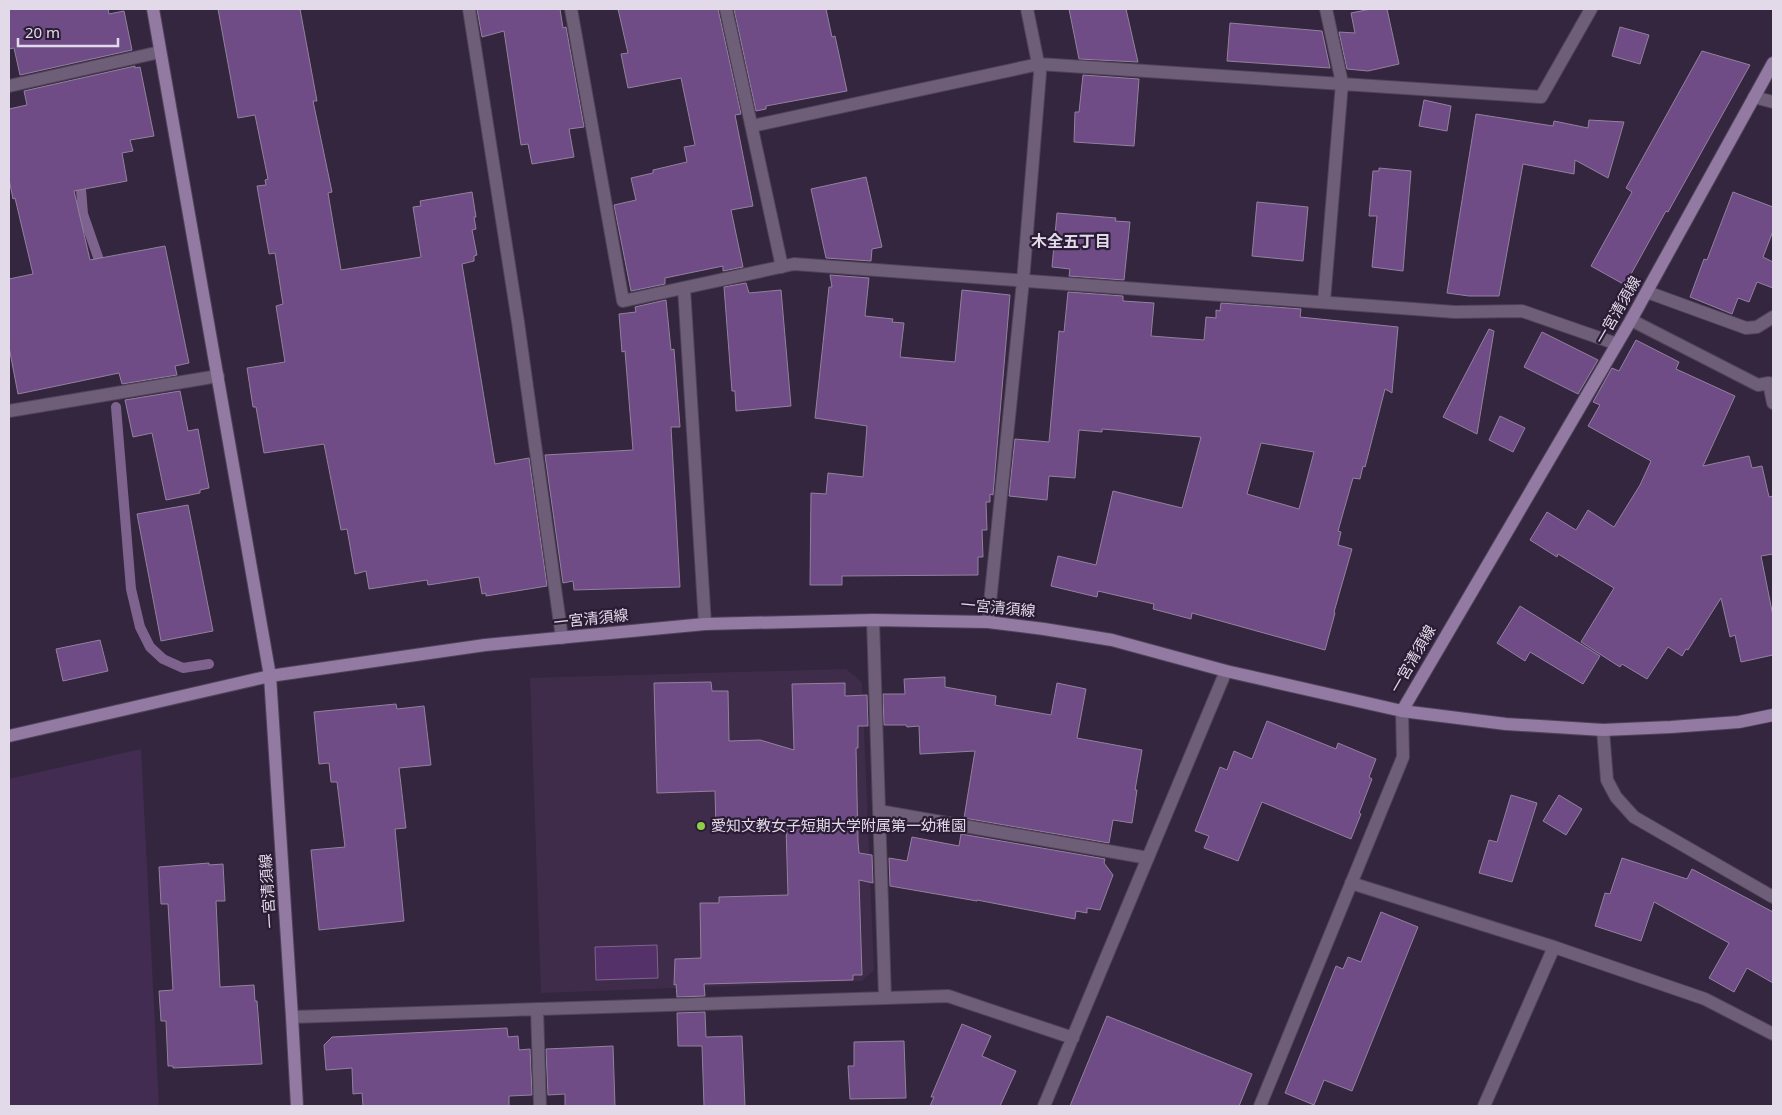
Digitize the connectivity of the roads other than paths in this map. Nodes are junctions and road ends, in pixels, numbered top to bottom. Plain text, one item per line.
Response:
1 (153, 9) edge
2 (469, 9) edge
3 (571, 9) edge
4 (726, 9) edge
5 (1027, 9) edge
6 (1326, 9) edge
7 (1591, 9) edge
8 (160, 52) junction
9 (1773, 63) edge
10 (1039, 64) junction
11 (1342, 83) junction
12 (9, 86) edge
13 (1754, 97) junction
14 (1773, 102) edge
15 (752, 126) junction
16 (782, 267) junction
17 (1024, 281) junction
18 (684, 288) junction
19 (1647, 292) junction
20 (1324, 302) junction
21 (1773, 317) edge
22 (1631, 320) junction
23 (1617, 344) junction
24 (218, 376) junction
25 (1771, 382) edge
26 (1773, 403) edge
27 (9, 411) edge
28 (873, 620) junction
29 (988, 622) junction
30 (705, 624) junction
31 (562, 638) junction
32 (1226, 671) junction
33 (270, 676) junction
34 (1402, 711) junction
35 (1773, 716) edge
36 (1603, 730) junction
37 (9, 736) edge
38 (879, 811) junction
39 (1148, 858) junction
40 (1352, 883) junction
41 (1773, 897) edge
42 (1554, 947) junction
43 (885, 998) junction
44 (537, 1009) junction
45 (292, 1017) junction
46 (1773, 1034) edge
47 (1073, 1038) junction
48 (296, 1106) edge
49 (540, 1106) edge
50 (1044, 1106) edge
51 (1260, 1106) edge
52 (1484, 1106) edge

1 - 8 main road
2 - 31 street
3 - 18 street
4 - 15 street
5 - 10 street
6 - 11 street
7 - 11 street
8 - 12 street
8 - 24 main road
9 - 13 main road, 一宮清須線
10 - 11 street
10 - 15 street
10 - 17 street
11 - 20 street
13 - 14 street
13 - 19 main road, 一宮清須線
15 - 16 street
16 - 17 street
16 - 18 street
17 - 20 street
17 - 29 street
18 - 30 street
19 - 21 street
19 - 22 main road, 一宮清須線
20 - 23 street
22 - 23 main road, 一宮清須線
22 - 25 street
23 - 34 main road, 一宮清須線
24 - 27 street
24 - 33 main road
25 - 26 street
28 - 29 main road, 一宮清須線
28 - 30 main road, 一宮清須線
28 - 38 street
29 - 32 main road, 一宮清須線
30 - 31 main road, 一宮清須線
31 - 33 main road, 一宮清須線
32 - 34 main road, 一宮清須線
32 - 39 street
33 - 37 main road
33 - 45 main road, 一宮清須線
34 - 36 main road
34 - 40 street
35 - 36 main road
36 - 41 street
38 - 39 street
38 - 43 street
39 - 47 street
40 - 42 street
40 - 51 street
42 - 46 street
42 - 52 street
43 - 44 street
43 - 47 street
44 - 45 street
44 - 49 street
45 - 48 main road, 一宮清須線
47 - 50 street

